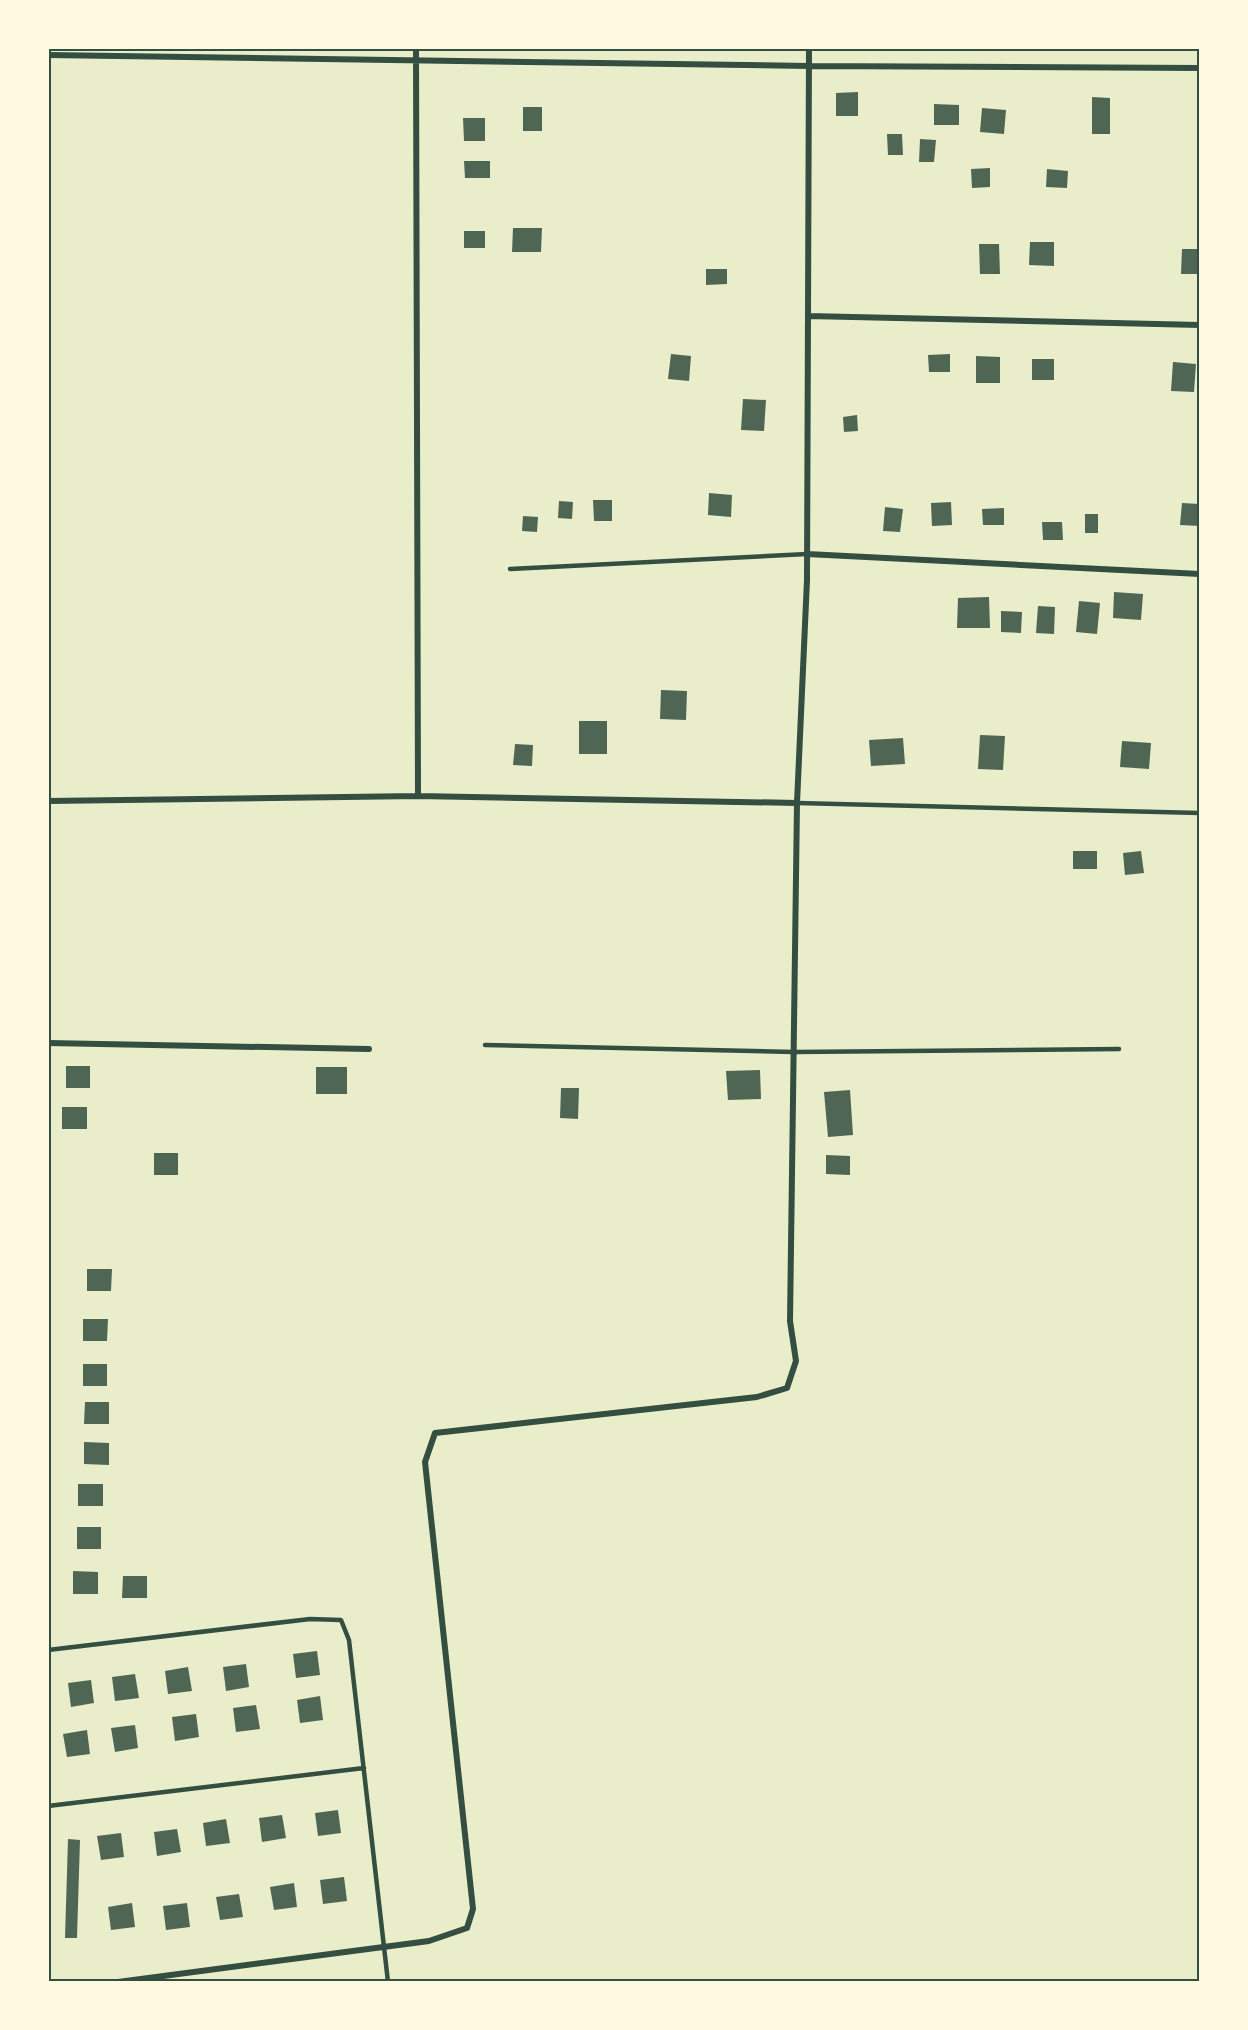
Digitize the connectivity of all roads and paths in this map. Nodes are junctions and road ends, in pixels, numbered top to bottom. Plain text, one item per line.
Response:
1 (416, 48) edge
2 (809, 48) edge
3 (48, 55) edge
4 (416, 60) junction
5 (809, 66) junction
6 (1200, 68) edge
7 (808, 316) junction
8 (1200, 325) edge
9 (807, 555) junction
10 (510, 569) dead end
11 (1200, 574) edge
12 (418, 796) junction
13 (48, 801) edge
14 (797, 803) junction
15 (1200, 813) edge
16 (48, 1042) edge
17 (485, 1045) dead end
18 (369, 1049) dead end
19 (1119, 1049) dead end
20 (794, 1052) junction
21 (48, 1650) edge
22 (364, 1768) junction
23 (48, 1806) edge
24 (385, 1947) junction
25 (118, 1982) edge
26 (388, 1982) edge

1 - 4 street
2 - 5 street
3 - 4 street
4 - 5 street
4 - 12 street
5 - 6 street
5 - 7 street
7 - 8 street
7 - 9 street
9 - 10 lane
9 - 11 street
9 - 14 street
12 - 13 street
12 - 14 street
14 - 15 lane
14 - 20 street
16 - 18 street
17 - 20 lane
19 - 20 lane
20 - 24 street
21 - 22 lane
22 - 23 lane
22 - 24 lane
24 - 25 street
24 - 26 lane

